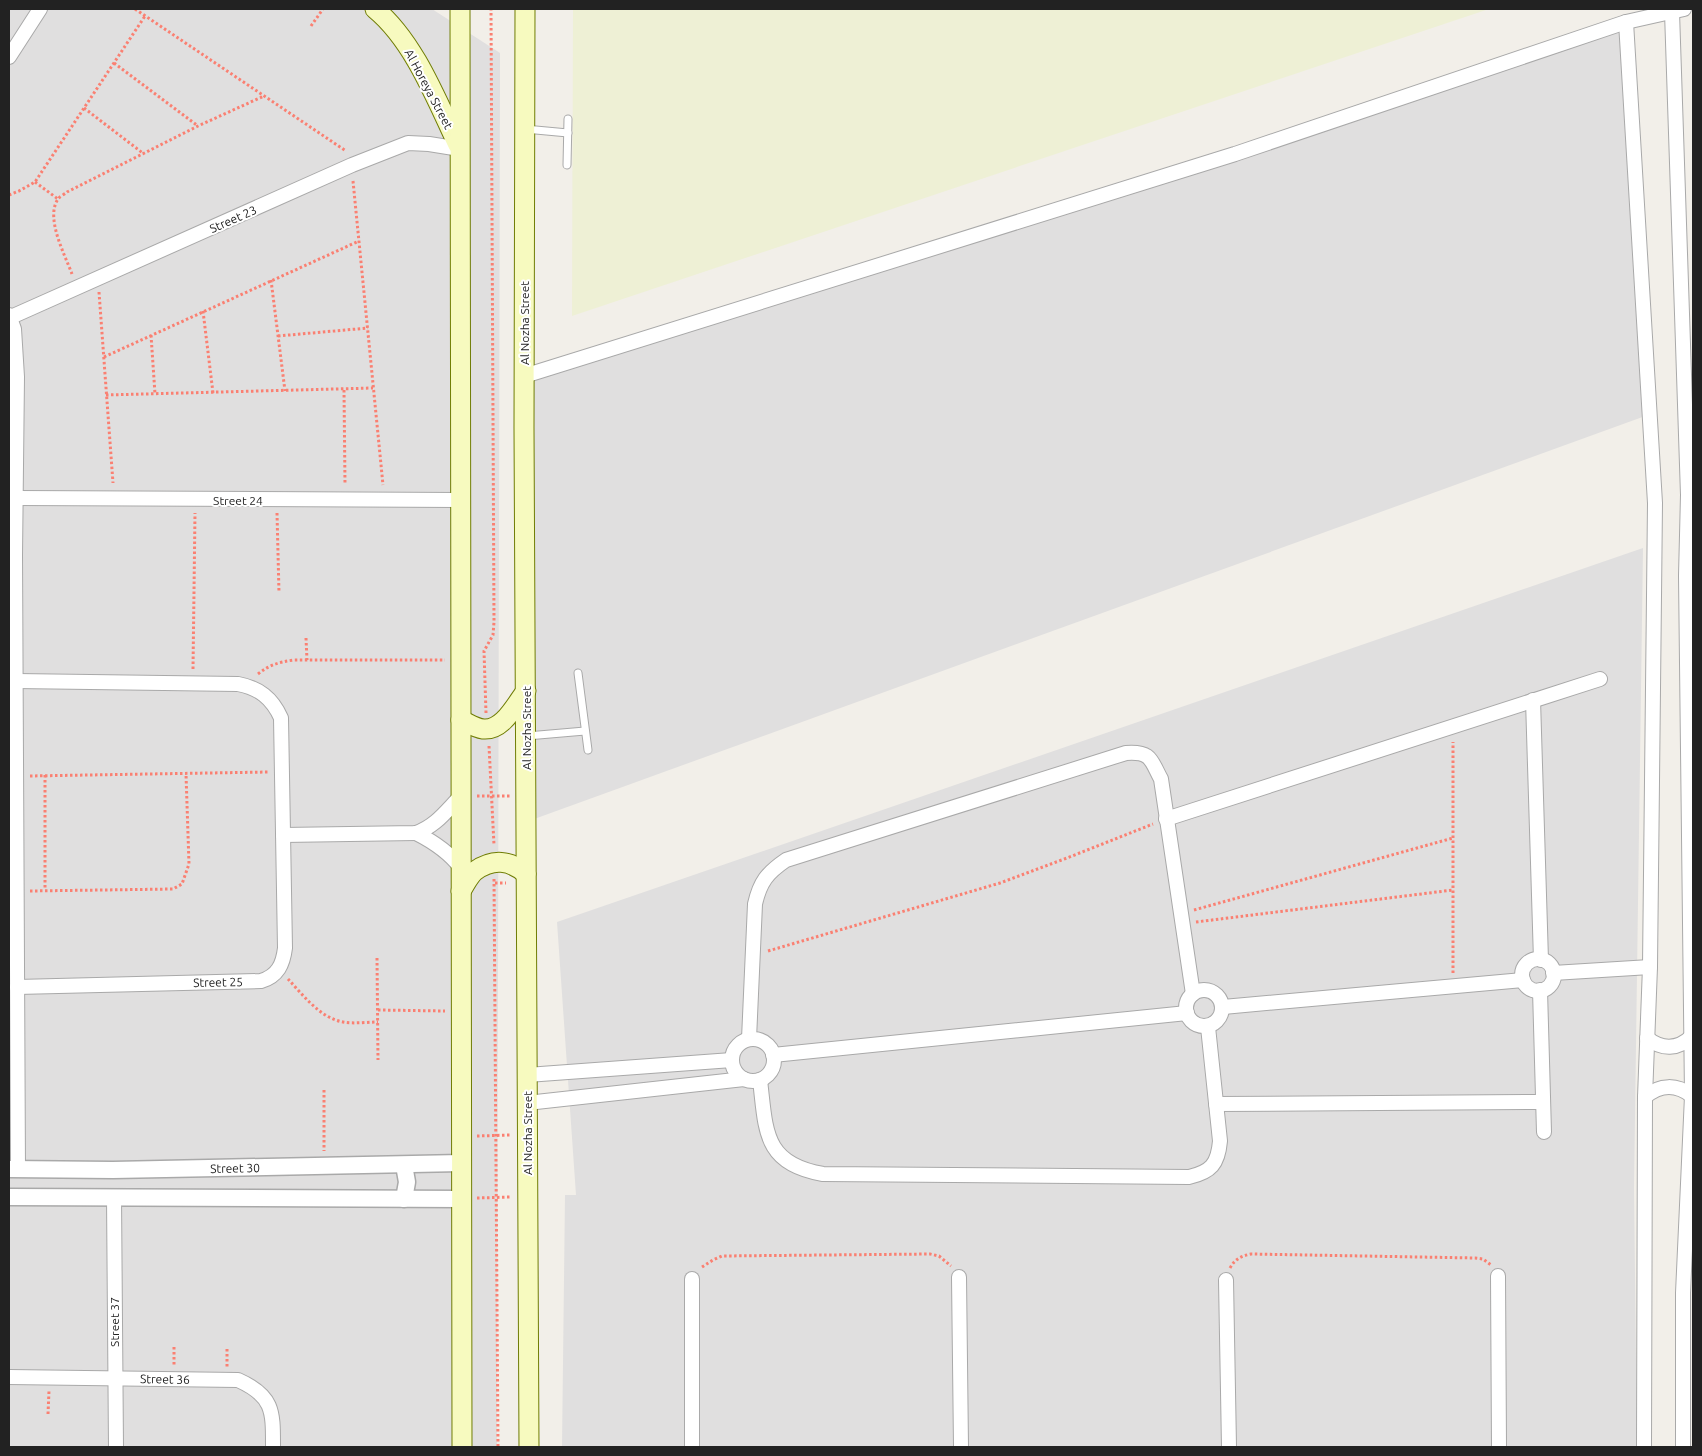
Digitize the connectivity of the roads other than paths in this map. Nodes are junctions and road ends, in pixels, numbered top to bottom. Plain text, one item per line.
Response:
1 (40, 9) edge
2 (375, 9) edge
3 (460, 9) edge
4 (525, 9) edge
5 (1678, 11) edge
6 (1626, 22) junction
7 (13, 42) edge
8 (9, 57) edge
9 (568, 119) dead end
10 (525, 129) junction
11 (568, 133) junction
12 (460, 149) junction
13 (567, 165) dead end
14 (10, 316) edge
15 (524, 376) junction
16 (16, 498) junction
17 (1690, 498) edge
18 (460, 500) junction
19 (12, 555) edge
20 (1690, 572) edge
21 (12, 650) edge
22 (578, 673) dead end
23 (1600, 679) dead end
24 (16, 681) junction
25 (526, 691) junction
26 (1533, 700) junction
27 (461, 720) junction
28 (585, 731) junction
29 (527, 736) junction
30 (588, 750) dead end
31 (461, 796) junction
32 (1166, 818) junction
33 (13, 825) edge
34 (416, 833) junction
35 (283, 835) junction
36 (461, 868) junction
37 (526, 874) junction
38 (461, 891) junction
39 (1541, 960) junction
40 (1650, 967) junction
41 (1553, 973) junction
42 (1523, 980) junction
43 (17, 987) junction
44 (1540, 990) junction
45 (1194, 994) junction
46 (1223, 1007) junction
47 (1186, 1013) junction
48 (1208, 1027) junction
49 (1692, 1036) junction
50 (1647, 1038) junction
51 (750, 1039) junction
52 (773, 1055) junction
53 (732, 1060) junction
54 (527, 1075) junction
55 (744, 1079) junction
56 (760, 1080) junction
57 (1692, 1096) edge
58 (1645, 1097) junction
59 (1543, 1102) junction
60 (527, 1103) junction
61 (1216, 1104) junction
62 (1544, 1132) dead end
63 (461, 1163) junction
64 (404, 1165) junction
65 (13, 1169) edge
66 (9, 1197) edge
67 (114, 1197) junction
68 (404, 1199) junction
69 (462, 1199) junction
70 (1498, 1276) road end
71 (959, 1277) road end
72 (692, 1279) road end
73 (1226, 1280) road end
74 (1688, 1298) edge
75 (1693, 1356) edge
76 (1683, 1371) junction
77 (9, 1377) edge
78 (115, 1378) junction
79 (116, 1447) edge
80 (273, 1447) edge
81 (462, 1447) edge
82 (529, 1447) edge
83 (692, 1447) edge
84 (961, 1447) edge
85 (1229, 1447) edge
86 (1500, 1447) edge
87 (1644, 1447) edge
88 (1684, 1447) edge

1 - 7 street
2 - 12 main road, Al Horeya Street
3 - 12 main road
4 - 10 main road, Al Nozha Street
5 - 6 street
5 - 17 street
6 - 15 street
6 - 40 street
7 - 8 street
9 - 11 lane
10 - 11 lane
10 - 15 main road, Al Nozha Street
11 - 13 lane
12 - 14 street, Street 23
12 - 18 main road
14 - 16 street
15 - 25 main road, Al Nozha Street
16 - 18 street, Street 24
16 - 19 street
17 - 20 street
18 - 27 main road
19 - 21 street
20 - 49 street
21 - 24 street
22 - 28 lane
23 - 26 street
24 - 33 street
24 - 35 street
25 - 27 main road
25 - 29 main road, Al Nozha Street
26 - 32 street
26 - 39 street
27 - 31 main road
28 - 29 lane
28 - 30 lane
29 - 37 main road, Al Nozha Street
31 - 34 street
31 - 36 main road
32 - 45 street
32 - 51 street
33 - 43 street
34 - 35 street
34 - 36 street
35 - 43 street, Street 25
36 - 38 main road
37 - 38 main road
37 - 54 main road, Al Nozha Street
38 - 63 main road
39 - 41 street
39 - 42 street
40 - 41 street
40 - 50 street
41 - 44 street
42 - 44 street
42 - 46 street
43 - 65 street
44 - 59 street
45 - 46 street
45 - 47 street
46 - 48 street
47 - 48 street
47 - 52 street
48 - 61 street
49 - 50 street
49 - 57 street
50 - 58 street
51 - 52 street
51 - 53 street
52 - 56 street
53 - 54 street
53 - 55 street
54 - 60 main road, Al Nozha Street
55 - 56 street
55 - 60 street
56 - 61 street
57 - 58 street
57 - 74 street
58 - 87 street
59 - 61 street
59 - 62 street
60 - 82 main road, Al Nozha Street
63 - 64 street, Street 30
63 - 69 main road
64 - 65 street, Street 30
64 - 68 street
66 - 67 street
67 - 68 street
67 - 78 street, Street 37
68 - 69 street
69 - 81 main road
70 - 86 street
71 - 84 street
72 - 83 street
73 - 85 street
74 - 76 street
75 - 76 street
76 - 88 street
77 - 78 street, Street 36
78 - 79 street, Street 37
78 - 80 street, Street 36

